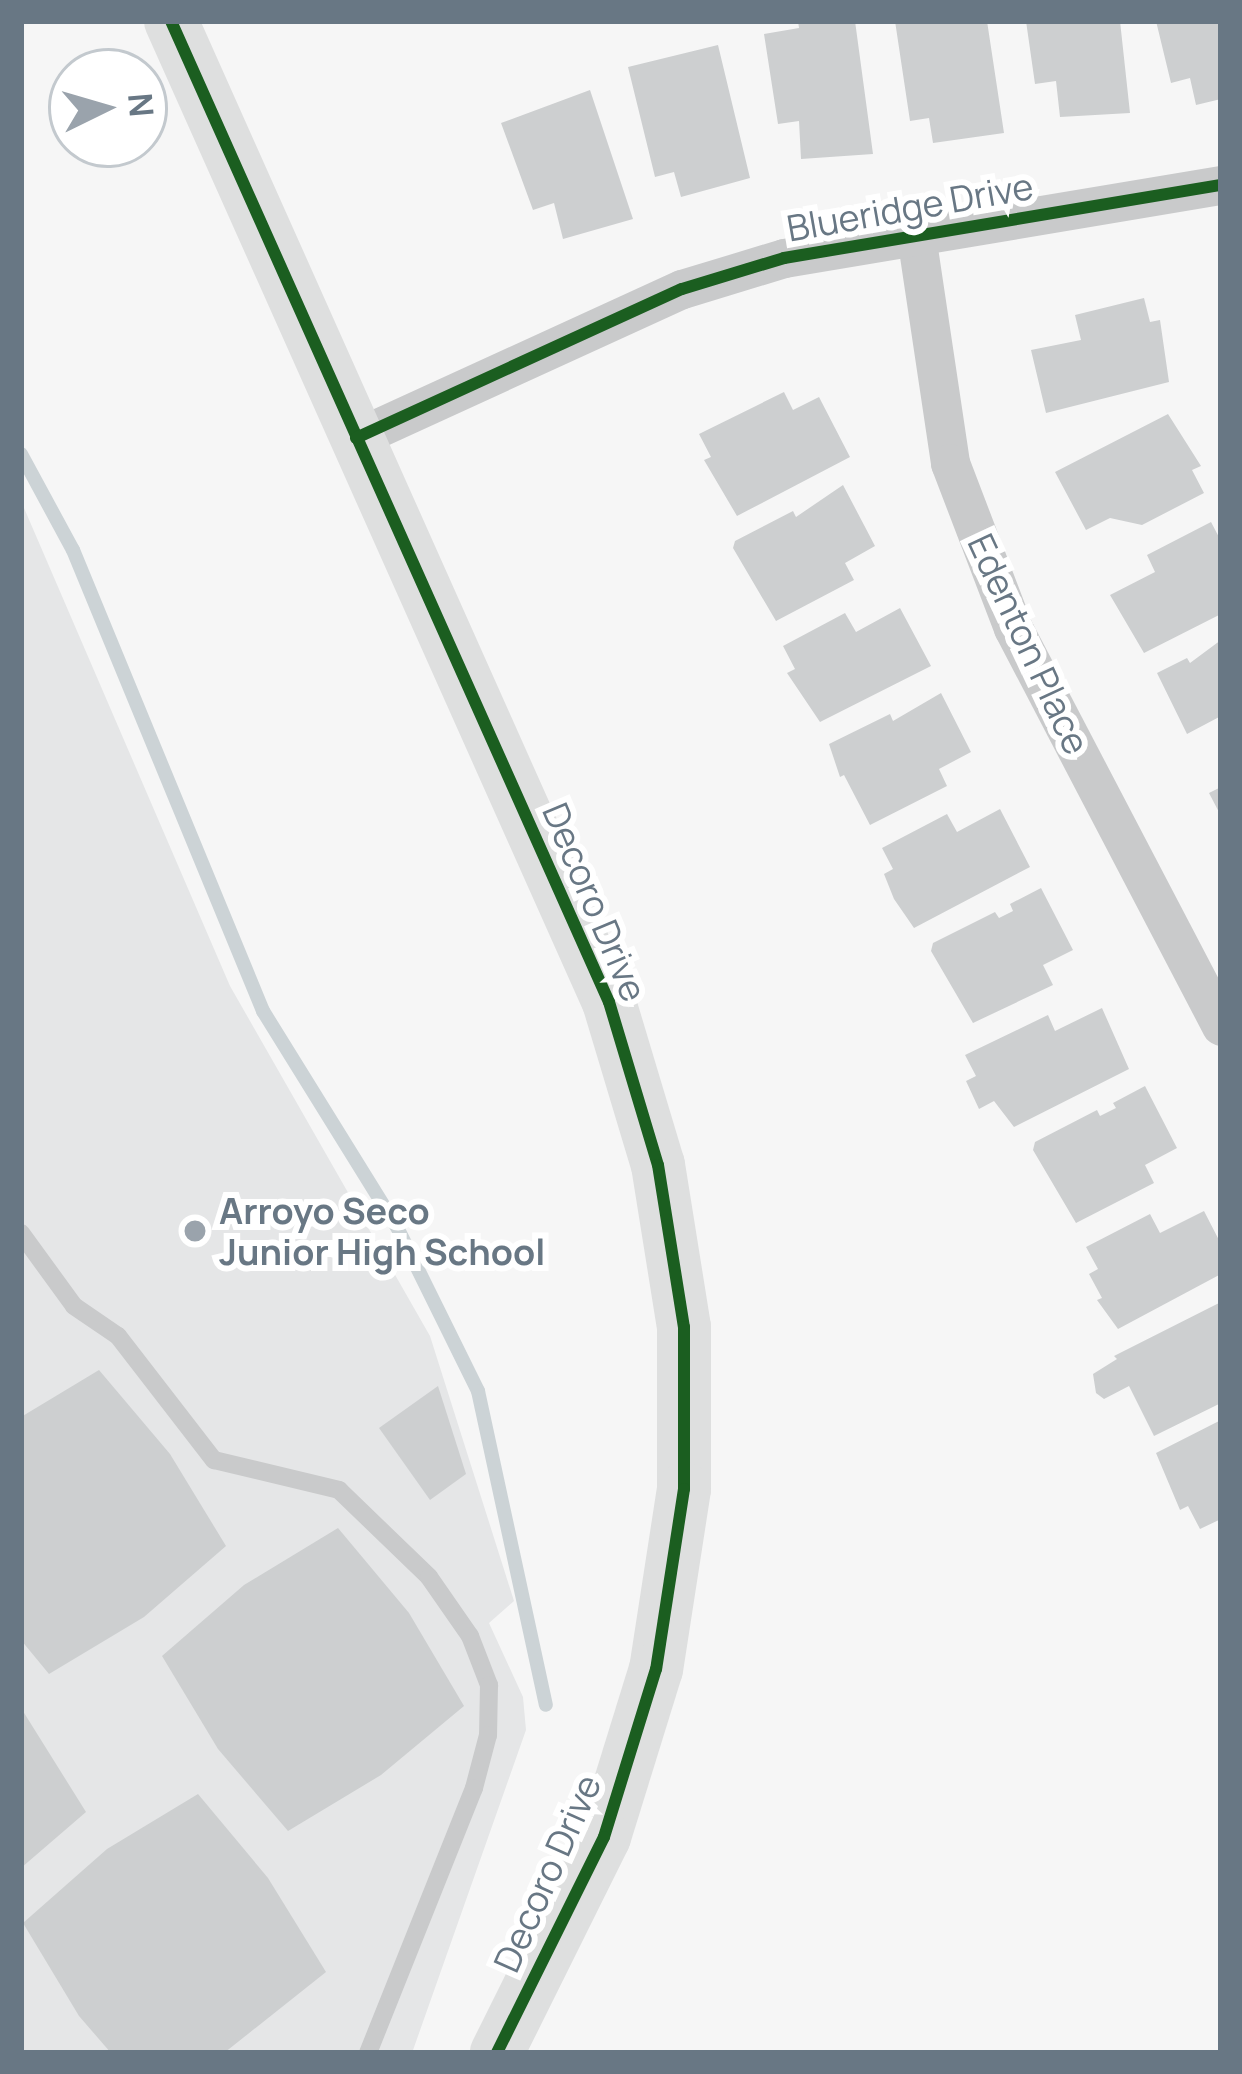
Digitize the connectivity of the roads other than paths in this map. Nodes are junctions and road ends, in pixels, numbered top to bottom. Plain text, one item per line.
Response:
1 (171, 21) edge
2 (1221, 185) edge
3 (916, 235) junction
4 (356, 438) junction
5 (1221, 1026) edge
6 (21, 1233) edge
7 (368, 2053) edge
8 (497, 2053) edge

1 - 4 main road, Decoro Drive
2 - 3 street, Blueridge Drive
3 - 4 street, Blueridge Drive
3 - 5 street, Edenton Place
4 - 8 main road, Decoro Drive
6 - 7 lane

